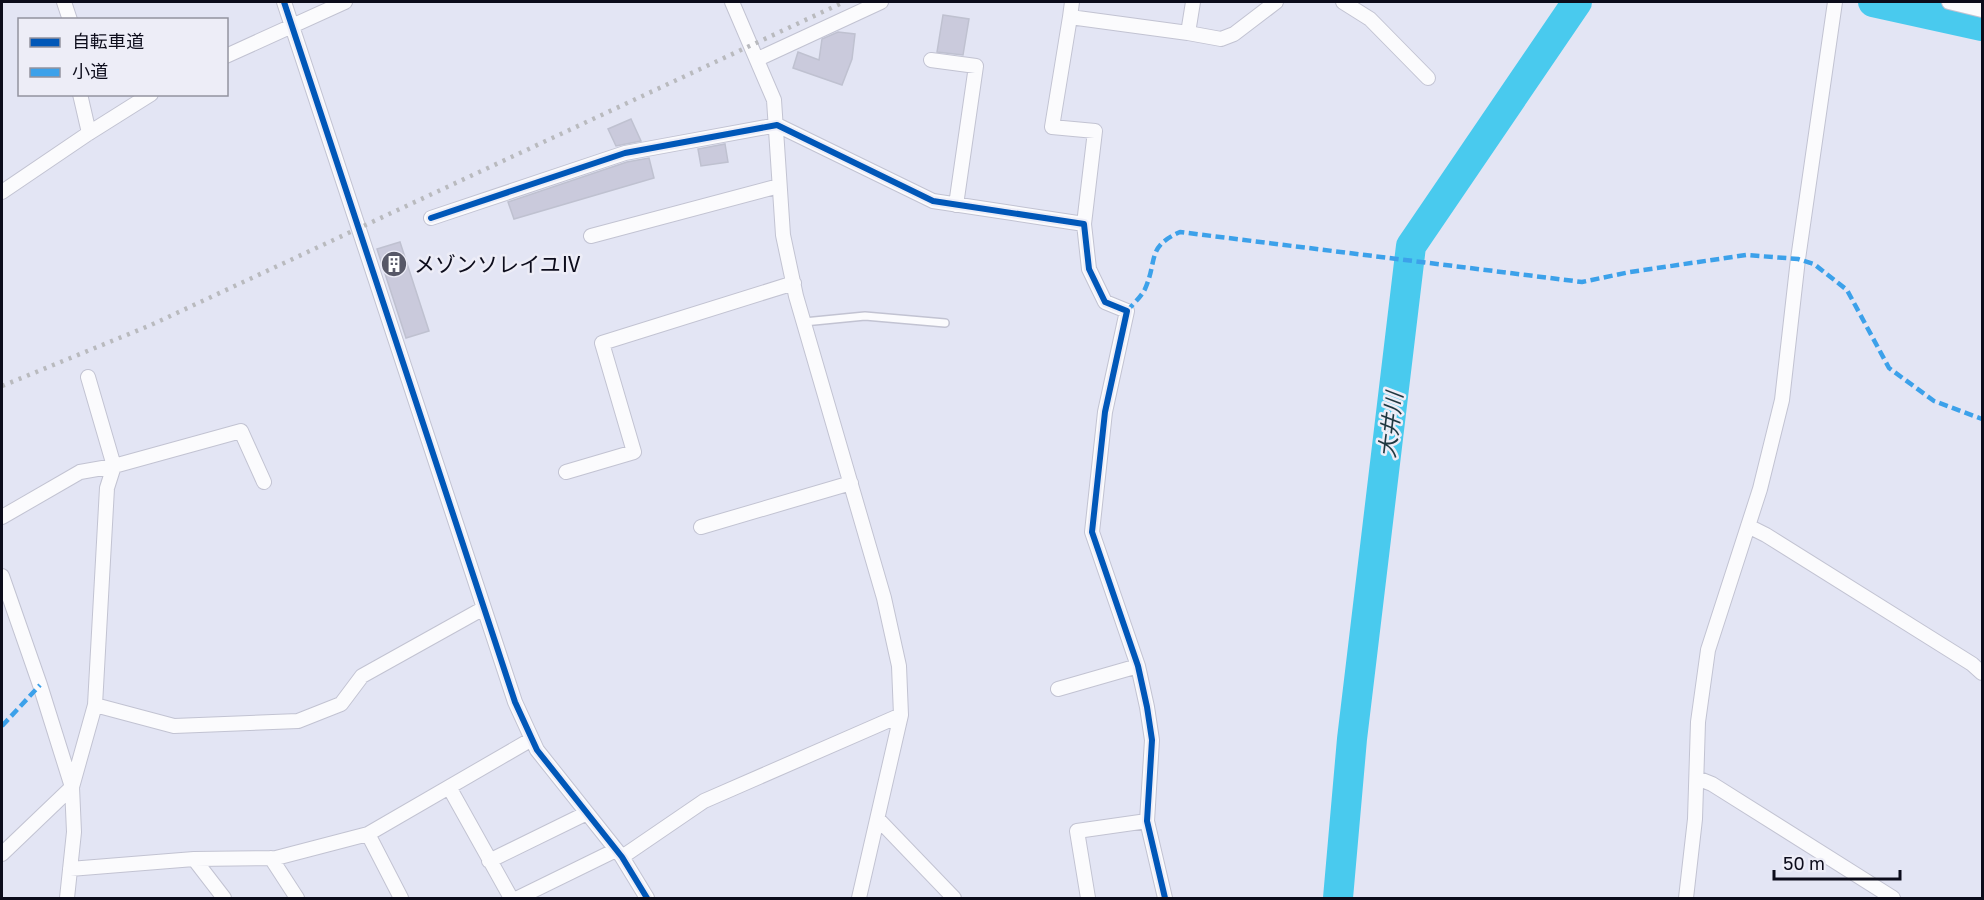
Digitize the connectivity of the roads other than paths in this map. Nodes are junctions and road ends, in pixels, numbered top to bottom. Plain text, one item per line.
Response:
1 (64, 2) edge
2 (284, 2) edge
3 (345, 2) edge
4 (732, 2) edge
5 (881, 2) edge
6 (1072, 2) edge
7 (1193, 2) edge
8 (1276, 2) edge
9 (1343, 2) edge
10 (1835, 2) edge
11 (1949, 2) edge
12 (1983, 10) edge
13 (1070, 17) junction
14 (69, 18) edge
15 (293, 24) junction
16 (1188, 33) junction
17 (228, 55) edge
18 (758, 59) junction
19 (931, 60) dead end
20 (1428, 78) dead end
21 (80, 96) edge
22 (149, 96) edge
23 (777, 125) junction
24 (89, 133) junction
25 (779, 186) junction
26 (2, 192) edge
27 (957, 205) junction
28 (430, 218) dead end
29 (1084, 224) junction
30 (591, 236) dead end
31 (794, 283) junction
32 (804, 322) junction
33 (945, 323) dead end
34 (88, 377) dead end
35 (114, 466) junction
36 (566, 472) dead end
37 (264, 483) dead end
38 (851, 483) junction
39 (2, 517) edge
40 (1748, 526) junction
41 (701, 527) dead end
42 (2, 576) edge
43 (484, 608) junction
44 (1138, 666) junction
45 (1983, 673) edge
46 (1058, 689) dead end
47 (95, 705) junction
48 (901, 715) junction
49 (532, 740) junction
50 (1696, 778) junction
51 (72, 787) junction
52 (448, 788) junction
53 (587, 813) junction
54 (878, 819) junction
55 (1147, 821) junction
56 (368, 834) junction
57 (2, 854) edge
58 (619, 854) junction
59 (271, 858) junction
60 (195, 859) junction
61 (489, 861) junction
62 (70, 869) junction
63 (67, 898) edge
64 (224, 898) edge
65 (297, 898) edge
66 (401, 898) edge
67 (510, 898) edge
68 (518, 898) edge
69 (647, 898) edge
70 (859, 898) edge
71 (954, 898) edge
72 (1088, 898) edge
73 (1165, 898) edge
74 (1686, 898) edge
75 (1893, 898) edge

1 - 14 street
2 - 15 street
3 - 15 street
4 - 18 street
5 - 18 street
6 - 13 street
7 - 16 street
8 - 16 street
9 - 20 street
10 - 40 street
11 - 12 street
13 - 16 street
13 - 29 street
15 - 17 street
15 - 43 street
18 - 23 street
19 - 27 street
21 - 24 street
22 - 24 street
23 - 25 street
23 - 27 street
23 - 28 street
24 - 26 street
25 - 30 street
25 - 31 street
27 - 29 street
29 - 44 street
31 - 32 street
31 - 36 street
32 - 33 lane
32 - 38 street
34 - 35 street
35 - 37 street
35 - 39 street
35 - 47 street
38 - 41 street
38 - 48 street
40 - 45 street
40 - 50 street
42 - 51 street
43 - 47 street
43 - 49 street
44 - 46 street
44 - 55 street
47 - 51 street
48 - 54 street
48 - 58 street
49 - 52 street
49 - 53 street
50 - 74 street
50 - 75 street
51 - 57 street
51 - 62 street
52 - 56 street
52 - 61 street
53 - 58 street
53 - 61 street
54 - 70 street
54 - 71 street
55 - 72 street
55 - 73 street
56 - 59 street
56 - 66 street
58 - 68 street
58 - 69 street
59 - 60 street
59 - 65 street
60 - 62 street
60 - 64 street
61 - 67 street
62 - 63 street

